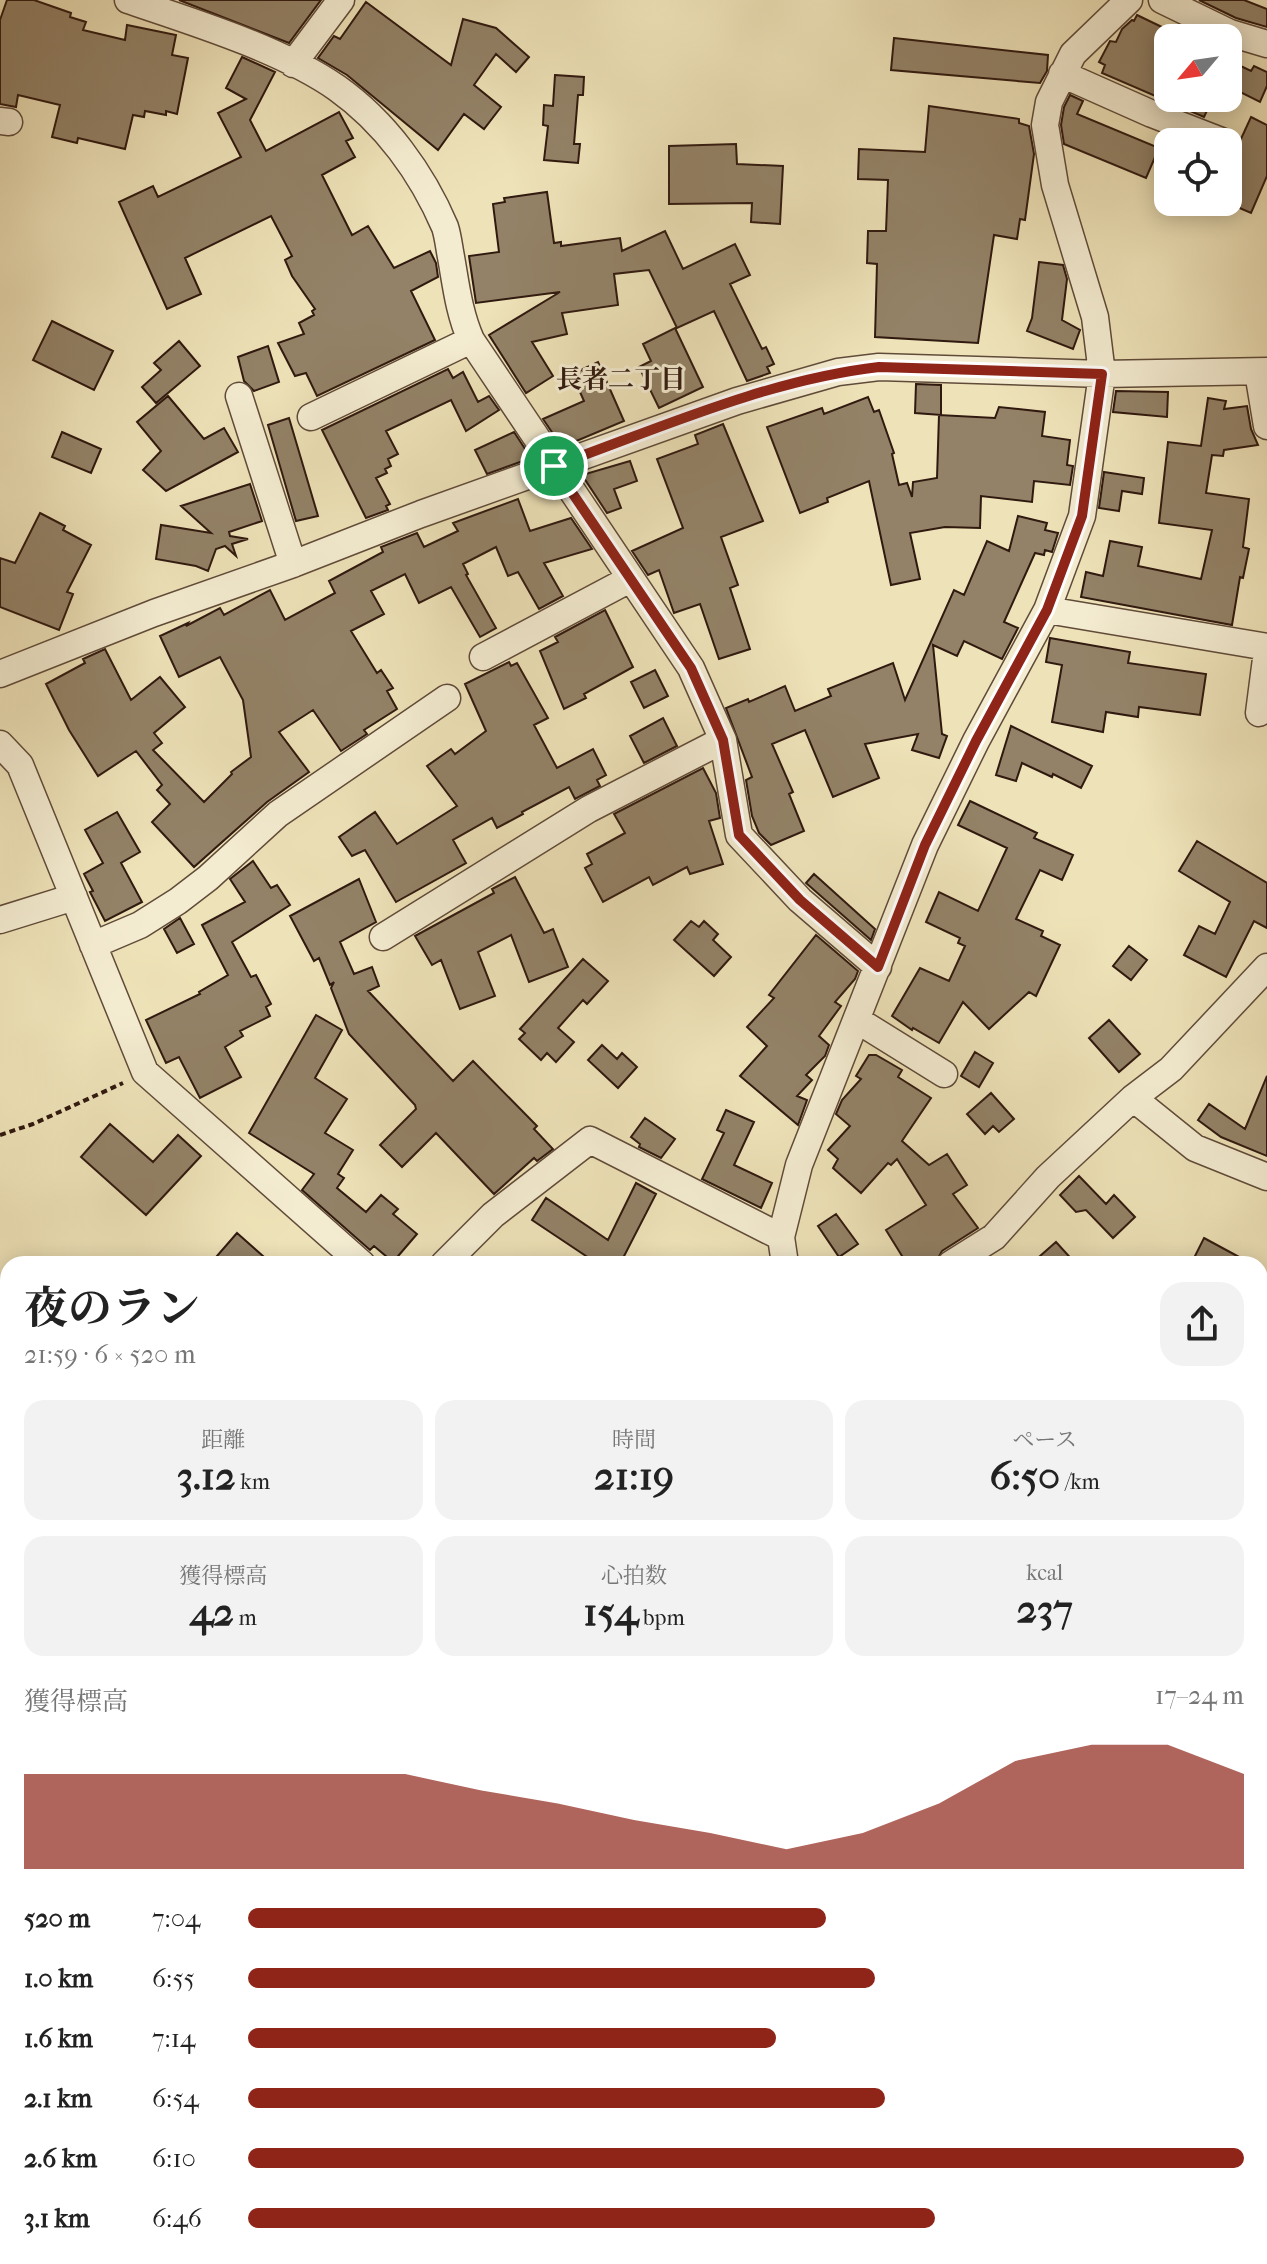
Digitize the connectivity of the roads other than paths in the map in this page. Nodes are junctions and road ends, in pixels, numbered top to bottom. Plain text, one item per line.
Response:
1 (128, 0) edge
2 (341, 0) edge
3 (1129, 0) edge
4 (1162, 0) edge
5 (1267, 44) edge
6 (293, 64) junction
7 (1062, 74) junction
8 (1188, 128) edge
9 (471, 340) junction
10 (1263, 372) edge
11 (1102, 374) junction
12 (239, 396) dead end
13 (311, 417) dead end
14 (1267, 426) edge
15 (554, 466) junction
16 (293, 564) junction
17 (630, 579) junction
18 (1047, 610) junction
19 (1267, 649) edge
20 (483, 657) dead end
21 (0, 674) edge
22 (447, 698) dead end
23 (1259, 713) dead end
24 (723, 740) junction
25 (0, 744) edge
26 (74, 897) junction
27 (0, 920) edge
28 (383, 937) dead end
29 (93, 945) junction
30 (878, 967) junction
31 (1267, 967) edge
32 (857, 1020) junction
33 (944, 1074) dead end
34 (1133, 1098) junction
35 (1267, 1177) edge
36 (781, 1237) junction
37 (353, 1256) edge
38 (452, 1256) edge
39 (784, 1256) edge
40 (964, 1256) edge

1 - 6 street
2 - 6 street
3 - 7 street
4 - 5 street
6 - 9 street
7 - 8 street
7 - 11 street
9 - 13 street
9 - 15 street
10 - 11 street
10 - 14 street
11 - 15 street
11 - 18 street
12 - 16 street
15 - 16 street
15 - 17 street
16 - 21 street
17 - 20 street
17 - 24 street
18 - 19 street
18 - 30 street
19 - 23 street
22 - 29 street
24 - 28 street
24 - 30 street
25 - 26 street
26 - 27 street
26 - 29 street
29 - 37 street
30 - 32 street
31 - 34 street
32 - 33 street
32 - 36 street
34 - 35 street
34 - 40 street
36 - 38 street
36 - 39 street

